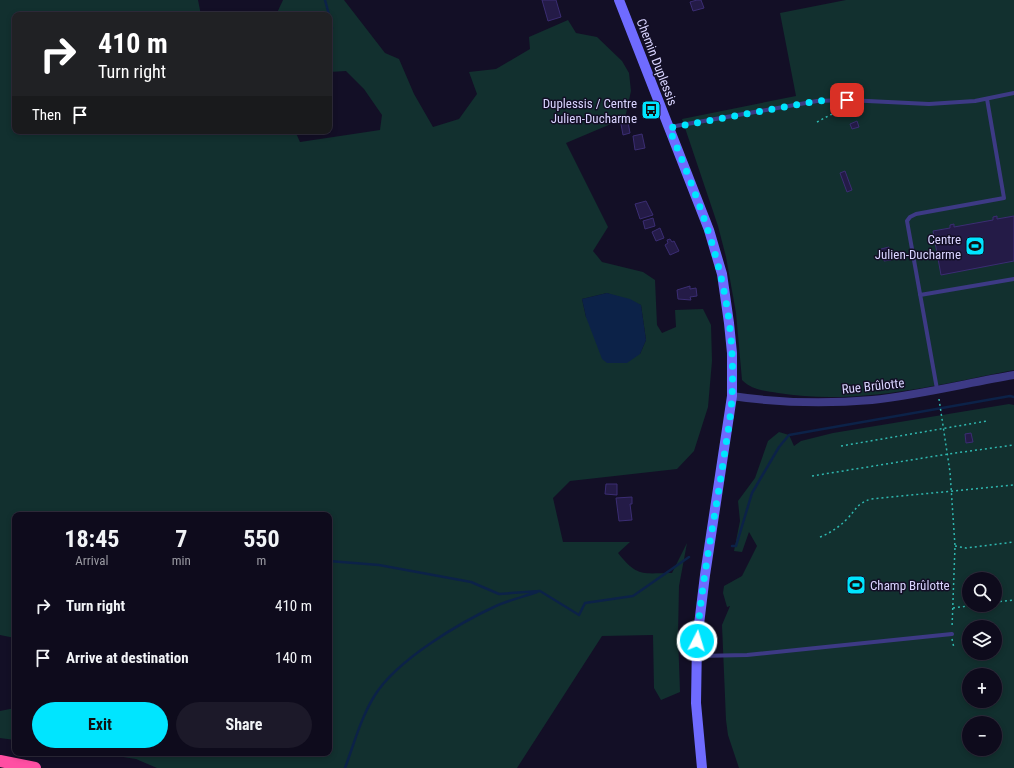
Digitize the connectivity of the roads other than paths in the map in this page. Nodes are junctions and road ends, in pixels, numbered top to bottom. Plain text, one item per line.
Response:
1 (619, 0) edge
2 (1014, 94) edge
3 (987, 98) junction
4 (669, 128) junction
5 (1014, 279) edge
6 (920, 295) junction
7 (1014, 375) edge
8 (937, 389) junction
9 (732, 396) junction
10 (952, 634) road end
11 (697, 656) junction
12 (0, 761) edge
13 (35, 768) edge
14 (702, 768) edge

1 - 4 street, Chemin Duplessis
2 - 3 lane
3 - 4 lane
3 - 6 lane
4 - 9 street, Chemin Duplessis
5 - 6 lane
6 - 8 lane
7 - 8 street, Rue Brûlotte
8 - 9 street, Rue Brûlotte
9 - 11 street, Chemin Duplessis
10 - 11 lane
11 - 14 street, Chemin Duplessis
12 - 13 highway

